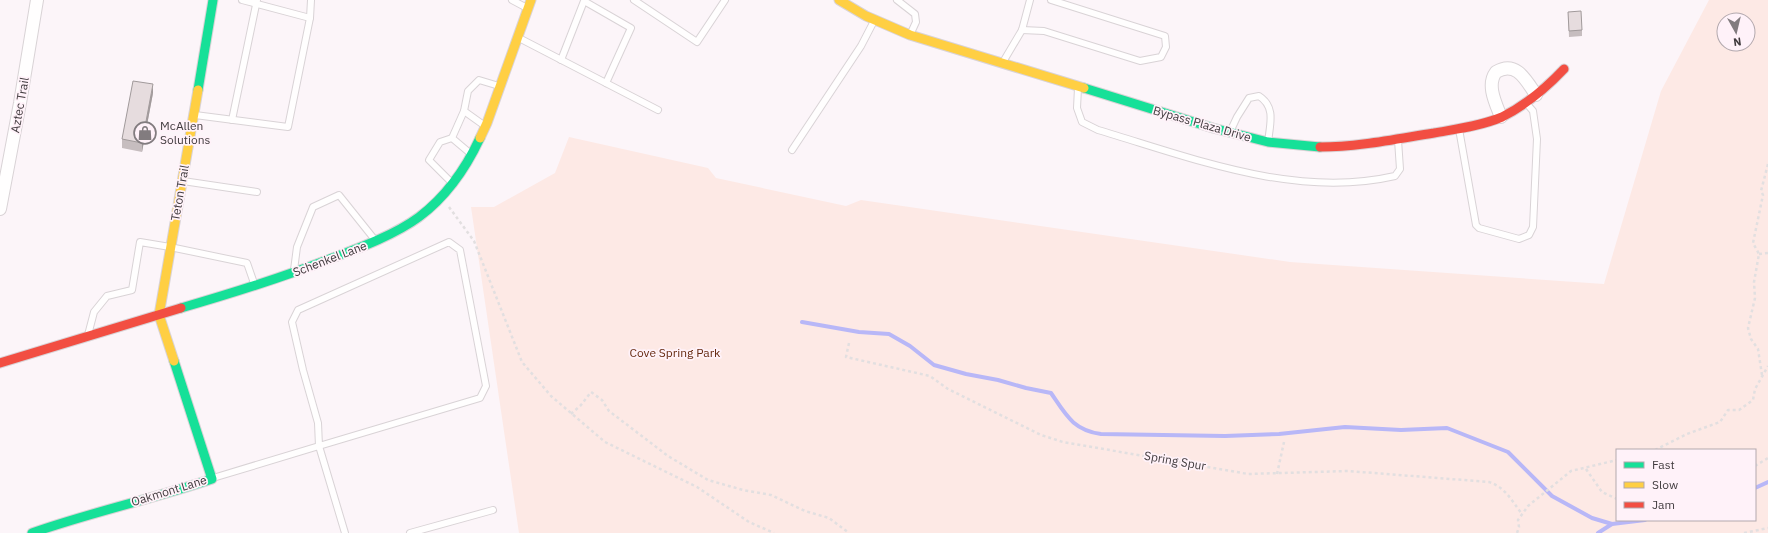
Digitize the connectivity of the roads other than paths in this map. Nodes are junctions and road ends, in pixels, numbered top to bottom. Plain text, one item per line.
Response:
1 (37, 0) edge
2 (213, 0) edge
3 (242, 0) edge
4 (311, 0) edge
5 (512, 0) edge
6 (634, 0) edge
7 (725, 0) edge
8 (840, 0) edge
9 (897, 0) edge
10 (1030, 0) edge
11 (1051, 0) edge
12 (257, 2) edge
13 (530, 4) edge
14 (310, 18) junction
15 (874, 19) junction
16 (1022, 30) junction
17 (910, 34) junction
18 (517, 37) junction
19 (561, 60) junction
20 (1002, 64) junction
21 (1564, 69) dead end
22 (606, 83) junction
23 (500, 87) junction
24 (1078, 87) junction
25 (1531, 99) junction
26 (658, 110) dead end
27 (464, 111) junction
28 (193, 114) junction
29 (1501, 117) junction
30 (232, 120) junction
31 (485, 127) junction
32 (1459, 129) junction
33 (1230, 132) junction
34 (452, 138) junction
35 (1398, 140) junction
36 (1268, 142) junction
37 (792, 150) dead end
38 (471, 155) junction
39 (182, 181) junction
40 (452, 182) junction
41 (257, 192) dead end
42 (0, 209) edge
43 (376, 241) junction
44 (170, 247) junction
45 (294, 273) junction
46 (255, 286) junction
47 (159, 315) junction
48 (88, 336) junction
49 (0, 363) edge
50 (319, 446) junction
51 (212, 479) junction
52 (493, 510) dead end
53 (32, 533) edge
54 (345, 533) edge
55 (410, 533) edge

1 - 42 street, Aztec Trail
2 - 28 street, Teton Trail
3 - 12 lane
4 - 14 lane
5 - 13 lane
6 - 7 lane
8 - 15 street, Bypass Plaza Drive
9 - 17 lane
10 - 16 lane
11 - 16 lane
12 - 14 lane
12 - 30 lane
13 - 18 street, Schenkel Lane
14 - 30 lane
15 - 17 street, Bypass Plaza Drive
15 - 37 lane
16 - 20 lane
17 - 20 street, Bypass Plaza Drive
18 - 19 lane
18 - 23 street, Schenkel Lane
19 - 22 lane
19 - 22 lane
20 - 24 street, Bypass Plaza Drive
21 - 25 street, Bypass Plaza Drive
22 - 26 lane
23 - 27 lane
23 - 31 street, Schenkel Lane
24 - 33 street, Bypass Plaza Drive
24 - 35 lane
25 - 29 street, Bypass Plaza Drive
25 - 29 street
25 - 32 lane
27 - 31 lane
27 - 34 lane
28 - 30 lane
28 - 39 street, Teton Trail
29 - 32 street, Bypass Plaza Drive
31 - 38 street, Schenkel Lane
32 - 35 street, Bypass Plaza Drive
33 - 36 street, Bypass Plaza Drive
33 - 36 lane
34 - 38 lane
34 - 40 lane
35 - 36 street, Bypass Plaza Drive
38 - 40 street, Schenkel Lane
39 - 41 lane
39 - 44 street, Teton Trail
40 - 43 street, Schenkel Lane
43 - 45 street, Schenkel Lane
43 - 45 lane
44 - 46 lane
44 - 47 street, Teton Trail
44 - 48 lane
45 - 46 street, Schenkel Lane
46 - 47 street, Schenkel Lane
47 - 48 street, Schenkel Lane
47 - 51 street, Oakmont Lane
48 - 49 street, Schenkel Lane
50 - 50 lane
50 - 51 lane
50 - 54 lane
51 - 53 street, Oakmont Lane
52 - 55 lane

